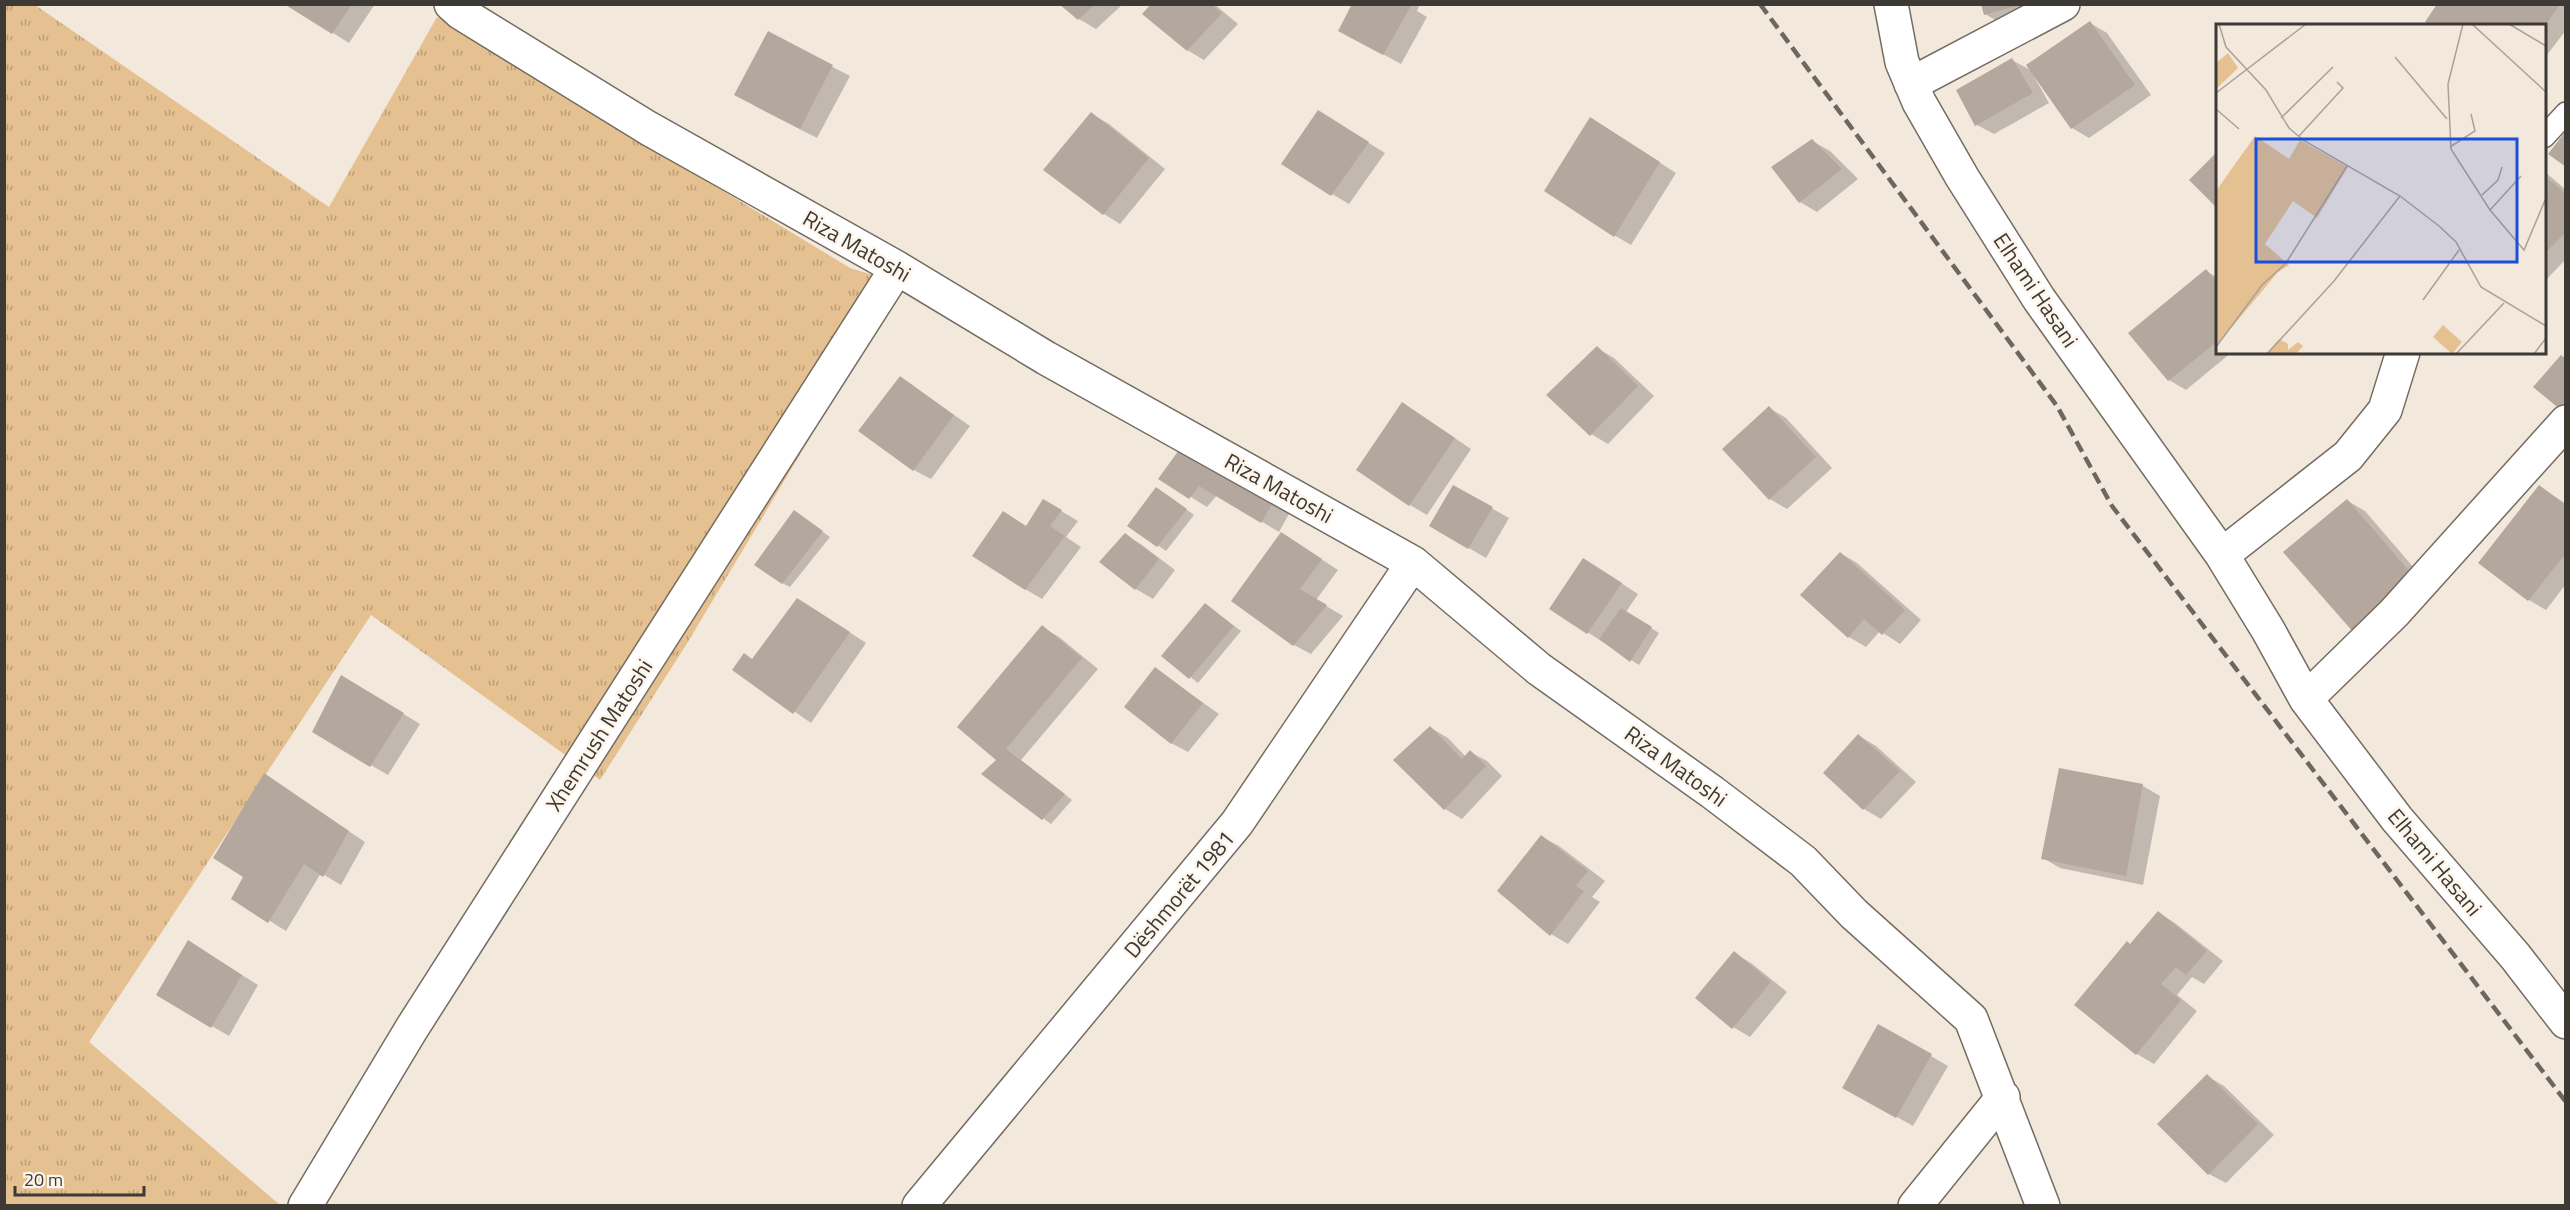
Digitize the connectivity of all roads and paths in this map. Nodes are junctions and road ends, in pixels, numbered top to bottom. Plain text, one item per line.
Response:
1 (451, 4) edge
2 (1891, 4) edge
3 (2063, 4) edge
4 (1911, 84) junction
5 (2565, 113) edge
6 (2546, 135) edge
7 (897, 268) junction
8 (2402, 354) edge
9 (2565, 422) edge
10 (2222, 555) junction
11 (1413, 563) junction
12 (2306, 699) junction
13 (2565, 1022) edge
14 (2003, 1097) junction
15 (305, 1206) edge
16 (919, 1206) edge
17 (1915, 1206) edge
18 (2043, 1206) edge

1 - 7 street, Riza Matoshi
2 - 4 street, Elhami Hasani
3 - 4 street
4 - 10 street, Elhami Hasani
5 - 6 lane
7 - 11 street, Riza Matoshi
7 - 15 street, Xhemrush Matoshi
8 - 10 street
9 - 12 street
10 - 12 street, Elhami Hasani
11 - 14 street, Riza Matoshi
11 - 16 street, Dëshmorët 1981
12 - 13 street, Elhami Hasani
14 - 17 street
14 - 18 street, Riza Matoshi

